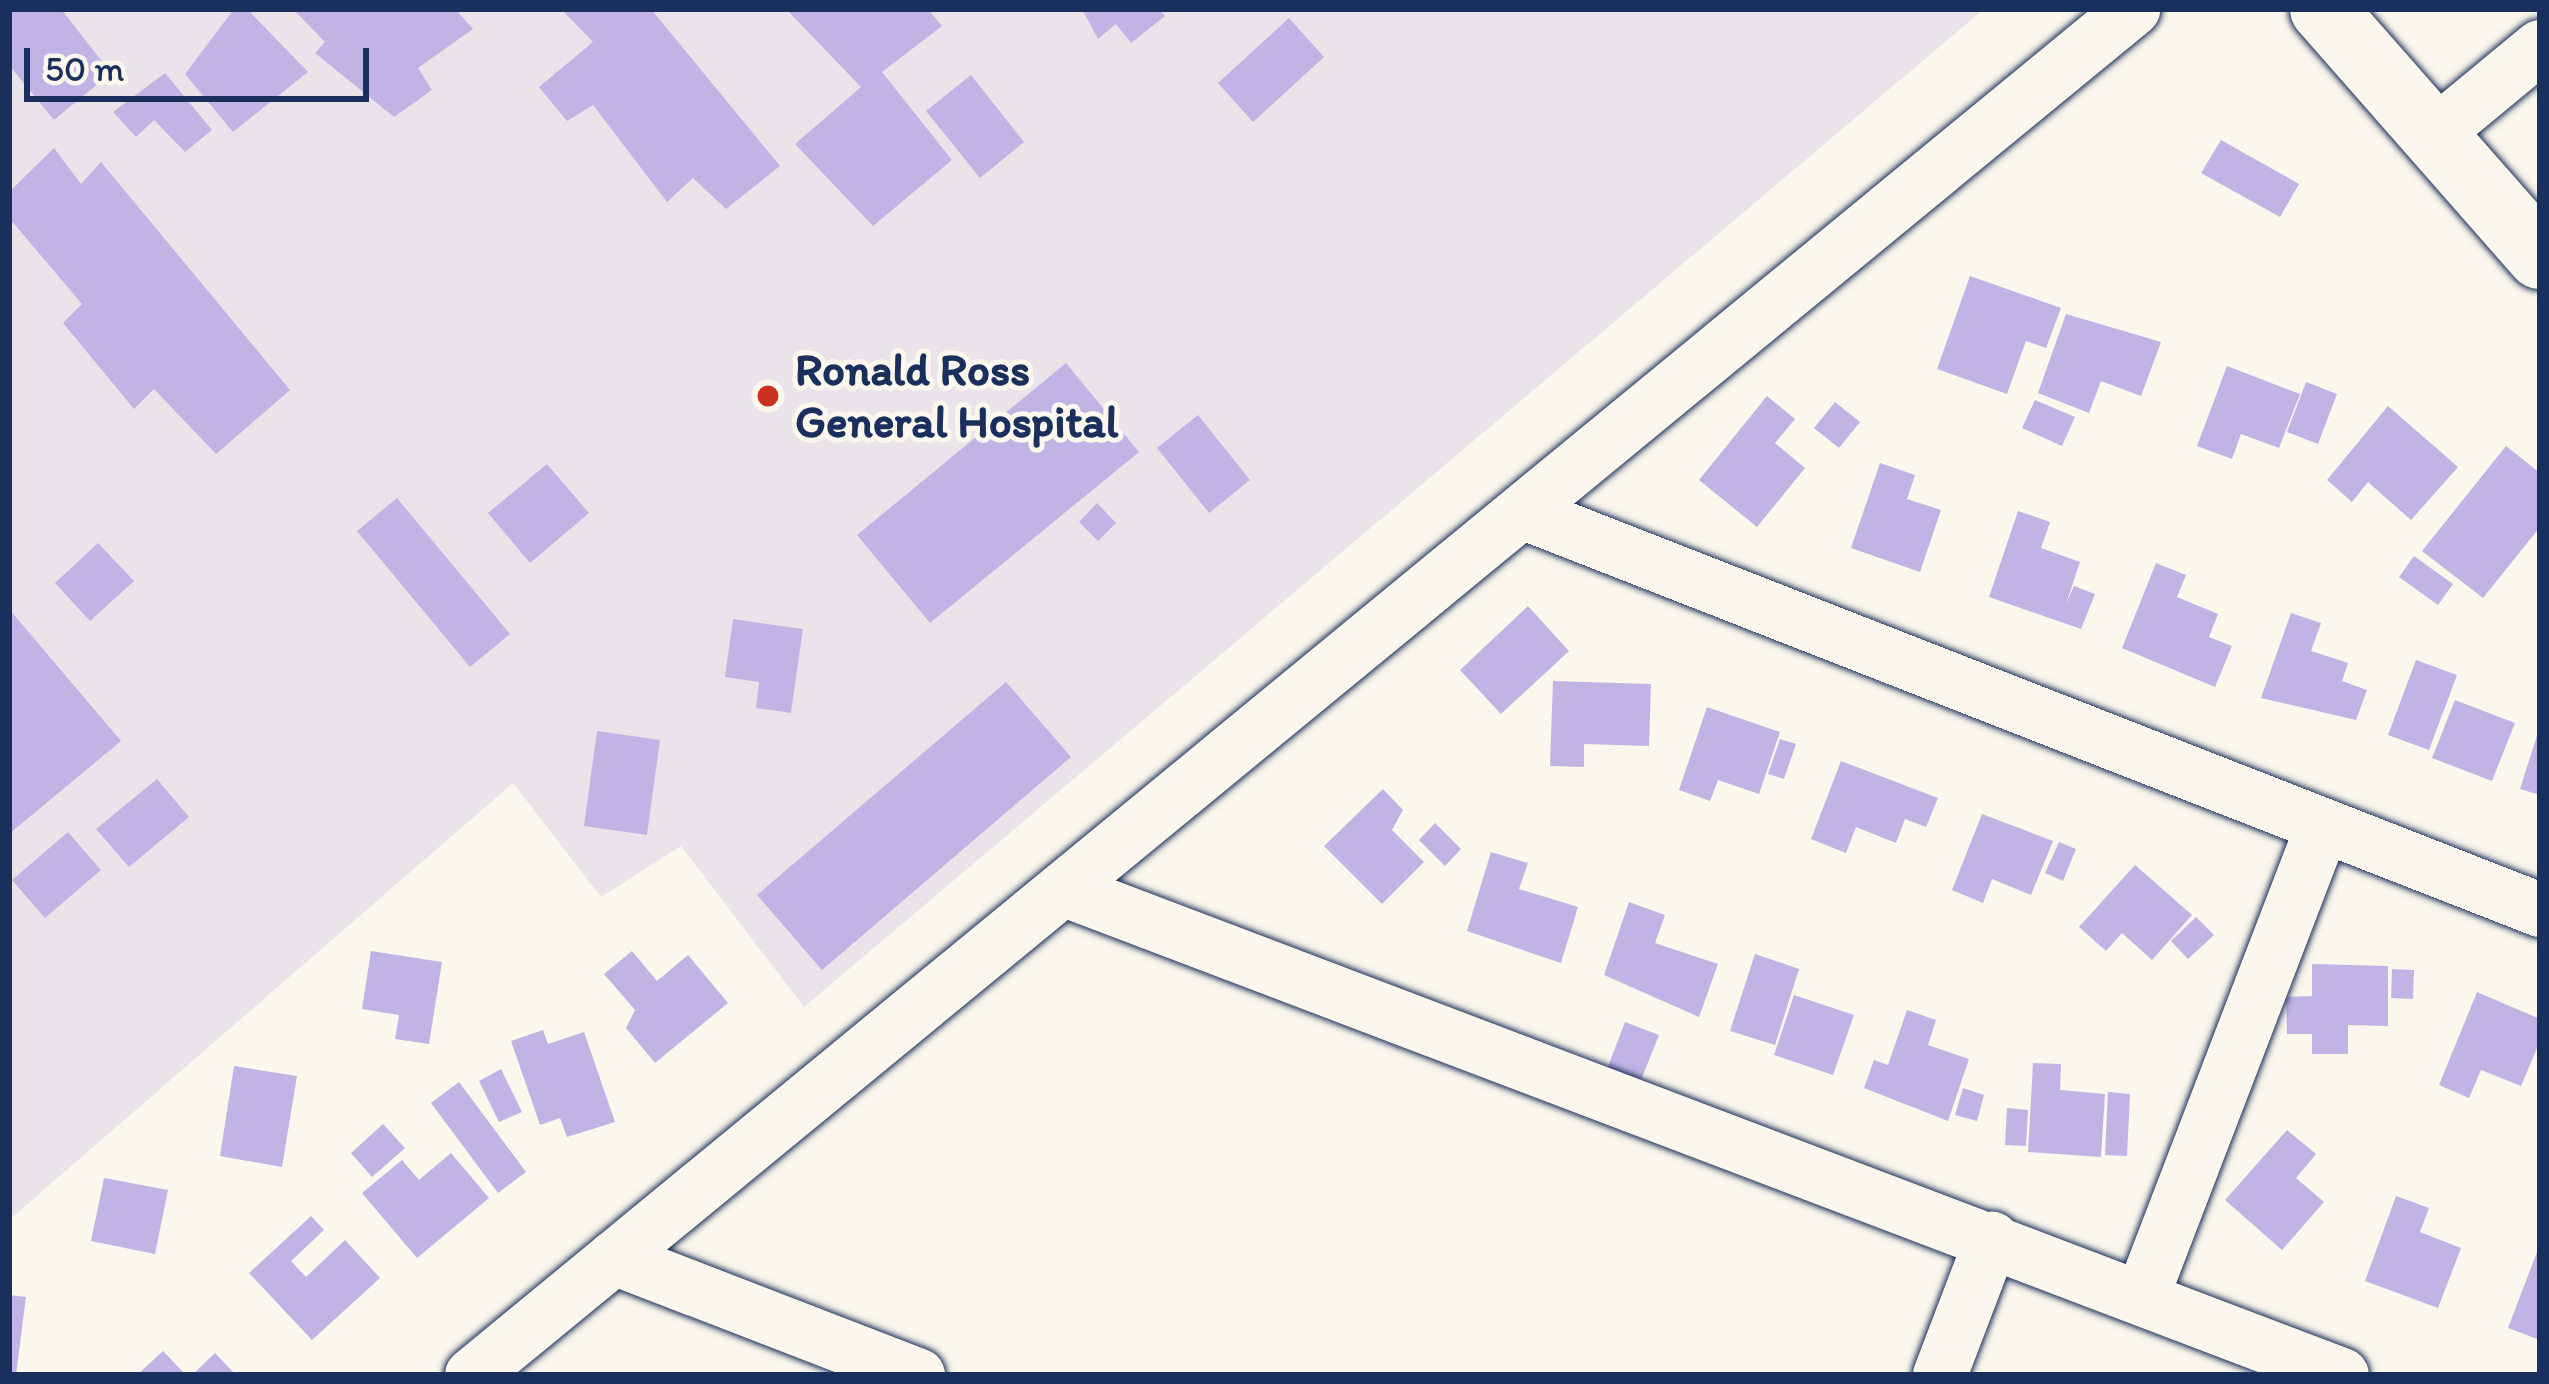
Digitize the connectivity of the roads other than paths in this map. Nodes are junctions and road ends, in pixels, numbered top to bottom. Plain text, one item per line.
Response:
1 (2133, 9) edge
2 (2323, 9) edge
3 (2540, 47) edge
4 (2436, 133) junction
5 (2540, 256) edge
6 (1527, 514) junction
7 (2322, 828) junction
8 (1065, 890) junction
9 (2540, 910) edge
10 (1993, 1239) junction
11 (614, 1258) junction
12 (2142, 1298) junction
13 (472, 1375) edge
14 (918, 1375) edge
15 (1940, 1375) edge
16 (2342, 1375) edge

1 - 6 street
2 - 4 street
3 - 4 street
4 - 5 street
6 - 7 street
6 - 8 street
7 - 9 street
7 - 12 street
8 - 10 street
8 - 11 street
10 - 12 street
10 - 15 street
11 - 13 street
11 - 14 street
12 - 16 street

